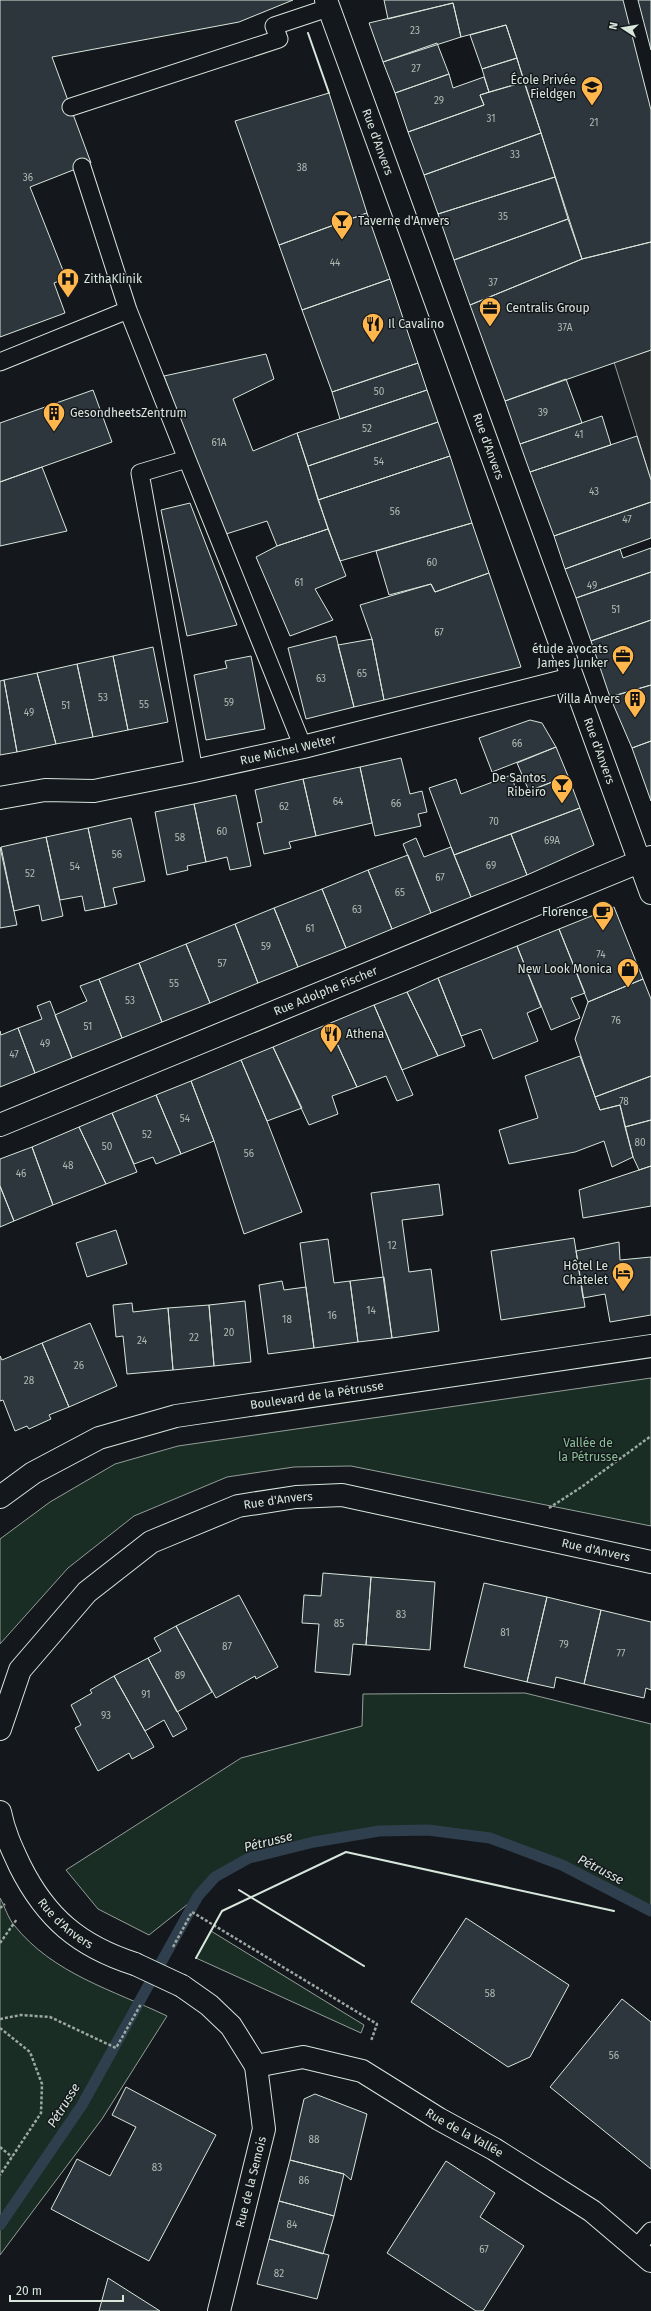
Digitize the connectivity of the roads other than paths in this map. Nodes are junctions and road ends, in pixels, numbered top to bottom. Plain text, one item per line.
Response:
1 (327, 4) edge
2 (71, 107) dead end
3 (82, 166) dead end
4 (128, 310) junction
5 (0, 362) edge
6 (187, 459) junction
7 (572, 679) junction
8 (303, 747) junction
9 (194, 770) junction
10 (0, 798) edge
11 (645, 859) edge
12 (651, 893) edge
13 (0, 1125) edge
14 (651, 1346) edge
15 (0, 1497) edge
16 (651, 1562) edge
17 (0, 1729) edge
18 (0, 1812) edge
19 (182, 1986) joint
20 (256, 2066) junction
21 (651, 2231) edge
22 (644, 2254) edge
23 (219, 2311) edge

1 - 2 lane
1 - 7 street, Rue d'Anvers
3 - 4 lane
4 - 5 lane
4 - 6 lane
6 - 8 lane
6 - 9 lane
7 - 8 street, Rue Michel Welter
7 - 11 street, Rue d'Anvers
8 - 9 street, Rue Michel Welter
9 - 10 street, Rue Michel Welter
11 - 12 street, Rue d'Anvers
11 - 13 street, Rue Adolphe Fischer
14 - 15 street, Boulevard de la Pétrusse
16 - 17 street, Rue d'Anvers
18 - 19 street, Rue d'Anvers, bridge
19 - 20 street, Rue de la Semois
20 - 22 street, Rue de la Vallée
20 - 23 street, Rue de la Semois
21 - 22 lane

